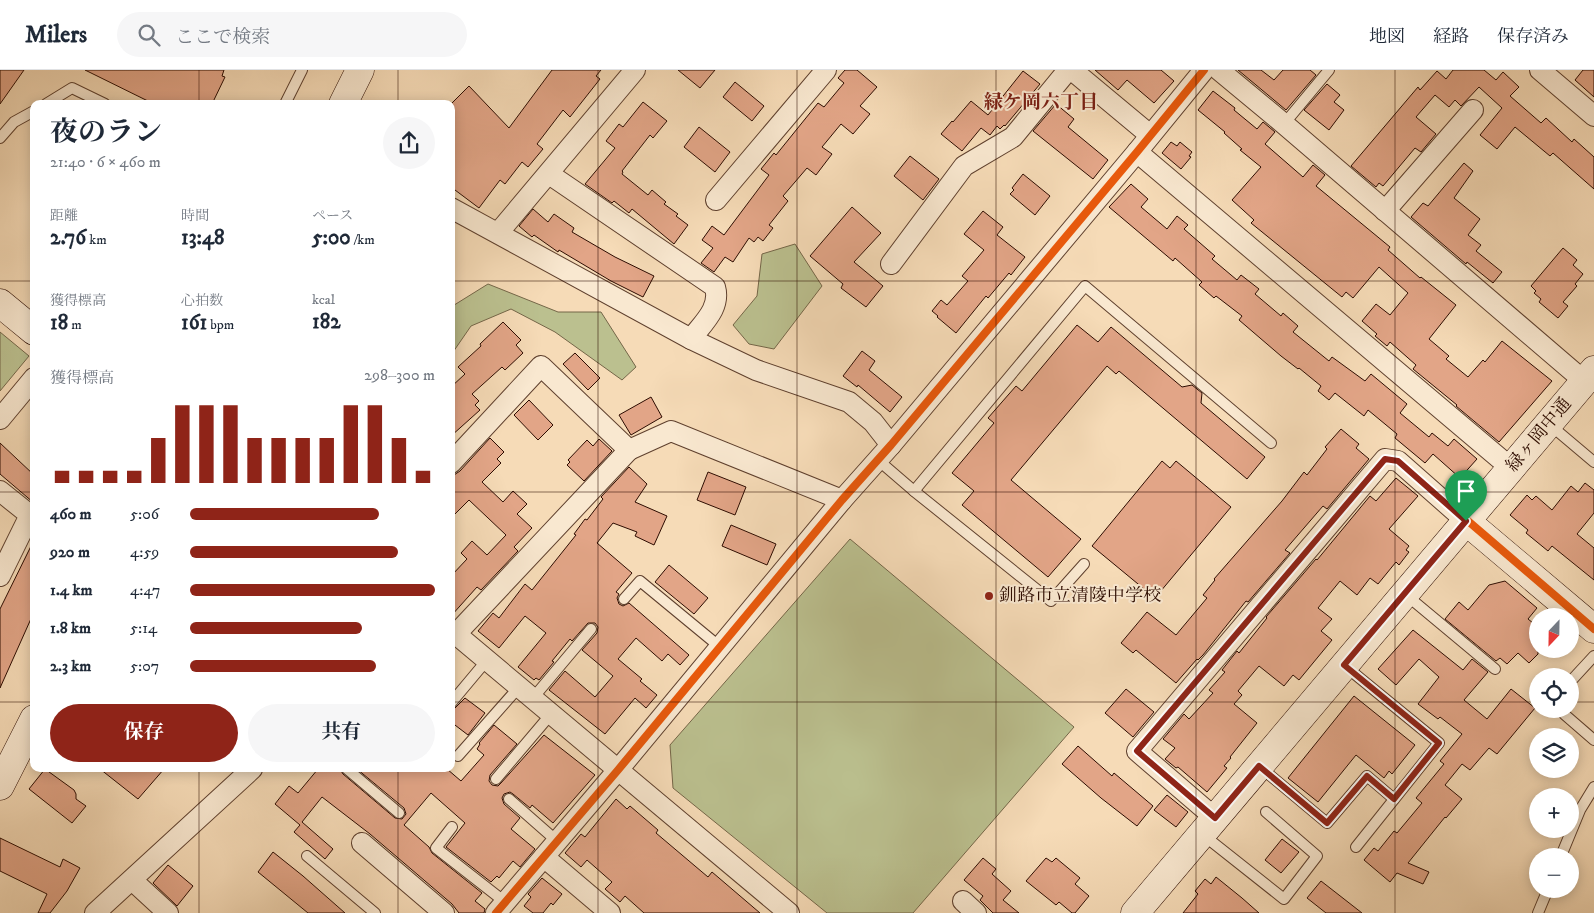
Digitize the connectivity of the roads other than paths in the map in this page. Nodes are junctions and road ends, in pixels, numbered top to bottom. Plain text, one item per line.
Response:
1 (302, 70) edge
2 (360, 70) edge
3 (635, 70) edge
4 (826, 70) edge
5 (1068, 70) edge
6 (1072, 70) edge
7 (1204, 70) edge
8 (1219, 70) edge
9 (1329, 70) edge
10 (1540, 70) edge
11 (52, 100) edge
12 (97, 100) edge
13 (287, 100) edge
14 (345, 100) edge
15 (1473, 110) dead end
16 (30, 113) edge
17 (1594, 116) edge
18 (1284, 124) junction
19 (1150, 135) junction
20 (0, 138) edge
21 (1137, 152) junction
22 (549, 174) junction
23 (716, 200) dead end
24 (455, 210) edge
25 (1385, 211) junction
26 (498, 233) junction
27 (891, 264) dead end
28 (0, 303) edge
29 (30, 328) edge
30 (691, 339) junction
31 (1592, 373) edge
32 (30, 383) edge
33 (0, 419) edge
34 (1548, 424) junction
35 (1271, 443) dead end
36 (629, 450) junction
37 (884, 452) junction
38 (455, 459) edge
39 (1594, 462) edge
40 (1511, 468) junction
41 (0, 491) edge
42 (914, 491) junction
43 (842, 500) junction
44 (1466, 521) junction
45 (1084, 564) dead end
46 (0, 576) edge
47 (1405, 594) junction
48 (624, 599) dead end
49 (591, 629) dead end
50 (1594, 629) edge
51 (455, 631) edge
52 (455, 633) edge
53 (720, 647) junction
54 (1594, 656) edge
55 (487, 660) junction
56 (1344, 665) junction
57 (1495, 669) dead end
58 (1579, 672) edge
59 (526, 692) junction
60 (455, 698) edge
61 (552, 714) junction
62 (1569, 718) edge
63 (30, 727) edge
64 (1594, 740) edge
65 (458, 756) dead end
66 (1259, 766) junction
67 (618, 770) junction
68 (249, 772) edge
69 (351, 772) edge
70 (496, 778) dead end
71 (0, 786) edge
72 (1594, 787) edge
73 (510, 799) dead end
74 (1394, 799) junction
75 (1266, 812) dead end
76 (399, 813) dead end
77 (1208, 825) junction
78 (452, 827) dead end
79 (558, 842) junction
80 (362, 843) dead end
81 (1356, 847) dead end
82 (1565, 848) edge
83 (308, 856) dead end
84 (544, 857) junction
85 (132, 880) junction
86 (1544, 898) edge
87 (500, 908) edge
88 (95, 913) edge
89 (168, 913) edge
90 (375, 913) edge
91 (444, 913) edge
92 (610, 913) edge
93 (789, 913) edge
94 (1135, 913) edge
95 (1538, 913) edge

1 - 13 lane
2 - 14 street
3 - 22 street
4 - 23 street
5 - 27 street
6 - 19 street
7 - 19 street
8 - 18 street
9 - 18 lane
10 - 17 street
11 - 12 lane
15 - 25 street
16 - 20 lane
18 - 25 street
19 - 21 street
21 - 37 street
21 - 40 street
22 - 26 street
22 - 30 street
24 - 26 street
25 - 31 street
26 - 30 street
28 - 29 street
30 - 37 street
31 - 34 street, 緑ヶ岡中通
32 - 33 street
34 - 39 lane
34 - 40 street, 緑ヶ岡中通
35 - 42 lane
36 - 38 street
36 - 43 street
36 - 51 street
37 - 42 lane
37 - 43 street
40 - 44 street, 緑ヶ岡中通
41 - 46 street
42 - 45 lane
43 - 53 street
44 - 47 street, 緑ヶ岡中通
44 - 50 street
44 - 77 street
47 - 56 street, 緑ヶ岡中通
47 - 57 lane
48 - 53 lane
49 - 59 lane
52 - 55 street
53 - 67 street
54 - 58 lane
55 - 59 street
55 - 60 lane
56 - 66 street, 緑ヶ岡中通
56 - 74 lane
59 - 61 street
59 - 65 lane
61 - 67 street
61 - 70 lane
62 - 64 lane
63 - 71 street
66 - 74 lane
66 - 77 street, 緑ヶ岡中通
67 - 79 street
67 - 93 street
68 - 85 street
69 - 76 lane
72 - 82 lane
73 - 79 lane
74 - 81 lane
75 - 77 lane
77 - 94 street, 緑ヶ岡中通
78 - 87 lane
79 - 84 street
80 - 91 street
83 - 90 lane
84 - 87 street
84 - 92 street
85 - 88 street
85 - 89 street
86 - 95 lane

